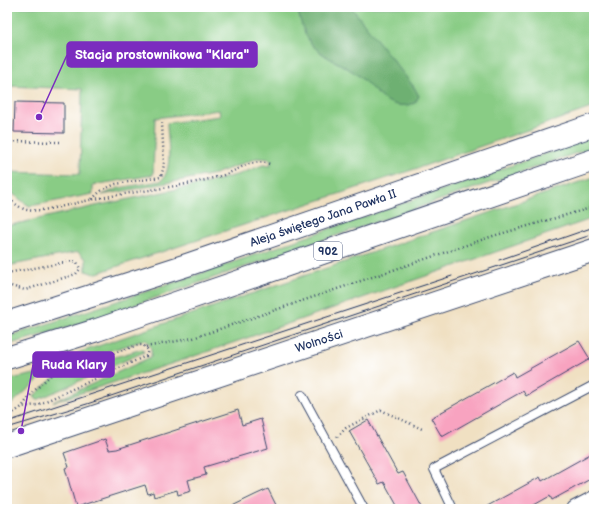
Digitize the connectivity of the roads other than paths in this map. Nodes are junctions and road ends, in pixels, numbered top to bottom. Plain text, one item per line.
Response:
1 (594, 125) edge
2 (594, 160) edge
3 (594, 250) edge
4 (7, 324) edge
5 (7, 358) edge
6 (594, 385) edge
7 (302, 395) dead end
8 (7, 446) edge
9 (594, 498) edge
10 (364, 509) edge
11 (453, 509) edge
12 (575, 509) edge

1 - 4 main road, Aleja świętego Jana Pawła II
2 - 5 main road, 902
3 - 8 main road, Wolności
6 - 11 lane
7 - 10 lane
9 - 12 street

